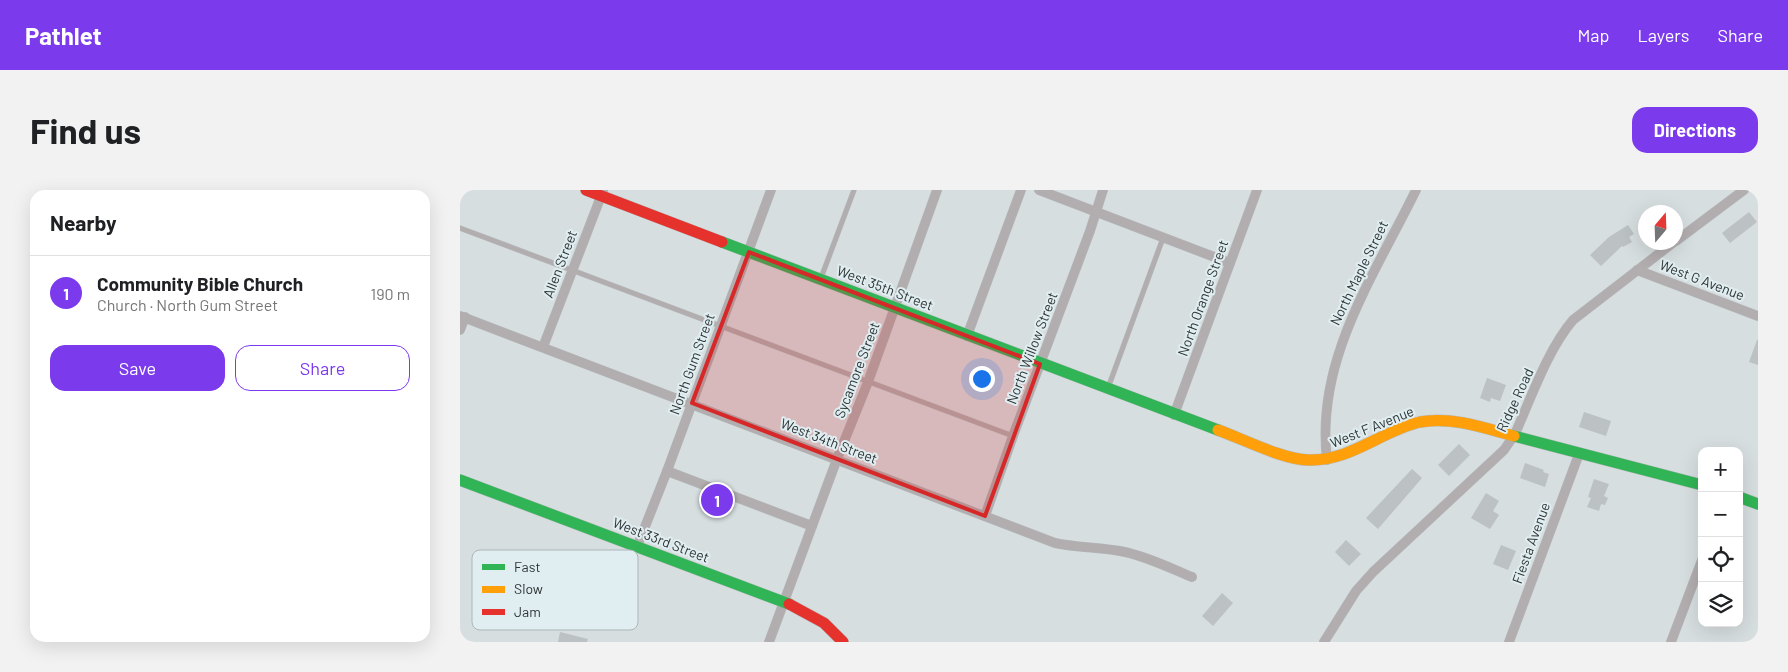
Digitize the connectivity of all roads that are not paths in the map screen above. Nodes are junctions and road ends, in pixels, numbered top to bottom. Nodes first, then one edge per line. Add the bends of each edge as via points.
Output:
1 (586, 190) edge
2 (771, 190) edge
3 (854, 190) edge
4 (936, 190) edge
5 (1021, 190) edge
6 (1039, 190) edge
7 (1103, 190) edge
8 (1258, 190) edge
9 (1416, 190) edge
10 (1744, 190) edge
11 (602, 193) edge
12 (1096, 210) junction
13 (460, 228) edge
14 (1683, 236) edge
15 (1163, 238) junction
16 (1664, 250) edge
17 (749, 252) junction
18 (1230, 263) junction
19 (573, 270) junction
20 (1637, 270) junction
21 (820, 279) junction
22 (895, 308) junction
23 (462, 316) edge
24 (1758, 316) edge
25 (720, 325) junction
26 (460, 330) edge
27 (967, 336) junction
28 (543, 347) junction
29 (1040, 364) junction
30 (868, 382) junction
31 (1108, 390) junction
32 (692, 403) junction
33 (1174, 415) junction
34 (1014, 436) junction
35 (1513, 436) junction
36 (1578, 454) junction
37 (837, 459) junction
38 (1327, 460) junction
39 (667, 471) junction
40 (460, 480) edge
41 (1698, 484) edge
42 (1743, 498) edge
43 (1758, 504) edge
44 (985, 516) junction
45 (812, 526) junction
46 (637, 547) junction
47 (1698, 571) edge
48 (1192, 576) dead end
49 (785, 602) junction
50 (769, 642) edge
51 (843, 642) edge
52 (1324, 642) edge
53 (1509, 642) edge
54 (1672, 642) edge

1 - 11 street, West 35th Street
2 - 17 street, North Gum Street
3 - 21 lane
4 - 22 street, Sycamore Street
5 - 27 street
6 - 12 street
7 - 12 street, North Willow Street
8 - 18 street, North Orange Street
9 - 38 street, North Maple Street via 1348,324 1328,406
10 - 14 street, Ridge Road
11 - 17 street, West 35th Street
11 - 19 street, Allen Street
12 - 15 street
12 - 29 street, North Willow Street
13 - 19 lane
15 - 18 street
15 - 31 lane
16 - 20 street, Ridge Road
17 - 21 street, West 35th Street
17 - 25 street, North Gum Street
18 - 33 street, North Orange Street
19 - 25 lane
19 - 28 street, Allen Street
20 - 24 street, West G Avenue
20 - 35 street, Ridge Road via 1566,328
21 - 22 street, West 35th Street
22 - 27 street, West 35th Street
22 - 30 street, Sycamore Street
23 - 26 street
23 - 28 street, West 34th Street
25 - 30 lane
25 - 32 street, North Gum Street
27 - 29 street, West 35th Street
28 - 32 street, West 34th Street
29 - 31 street, West 35th Street
29 - 34 street, North Willow Street
30 - 34 lane
30 - 37 street, Sycamore Street
31 - 33 street, West 35th Street
32 - 37 street, West 34th Street
32 - 39 street, North Gum Street
33 - 38 street, West F Avenue via 1294,459 1309,462
34 - 44 street, North Willow Street
35 - 36 street, West F Avenue
35 - 38 street, West F Avenue via 1475,426 1429,421 1408,425 1352,453
35 - 52 street, Ridge Road via 1504,450 1363,582
36 - 41 street, West F Avenue
36 - 53 street, Fiesta Avenue
37 - 44 street, West 34th Street
37 - 45 street, Sycamore Street
39 - 45 street
39 - 46 street, North Gum Street
40 - 46 street, West 33rd Street
42 - 43 street
44 - 48 street, West 34th Street via 1055,544 1124,552
45 - 49 street, Sycamore Street
46 - 49 street, West 33rd Street
47 - 54 street
49 - 50 street, Sycamore Street
49 - 51 street, West 33rd Street via 820,619

